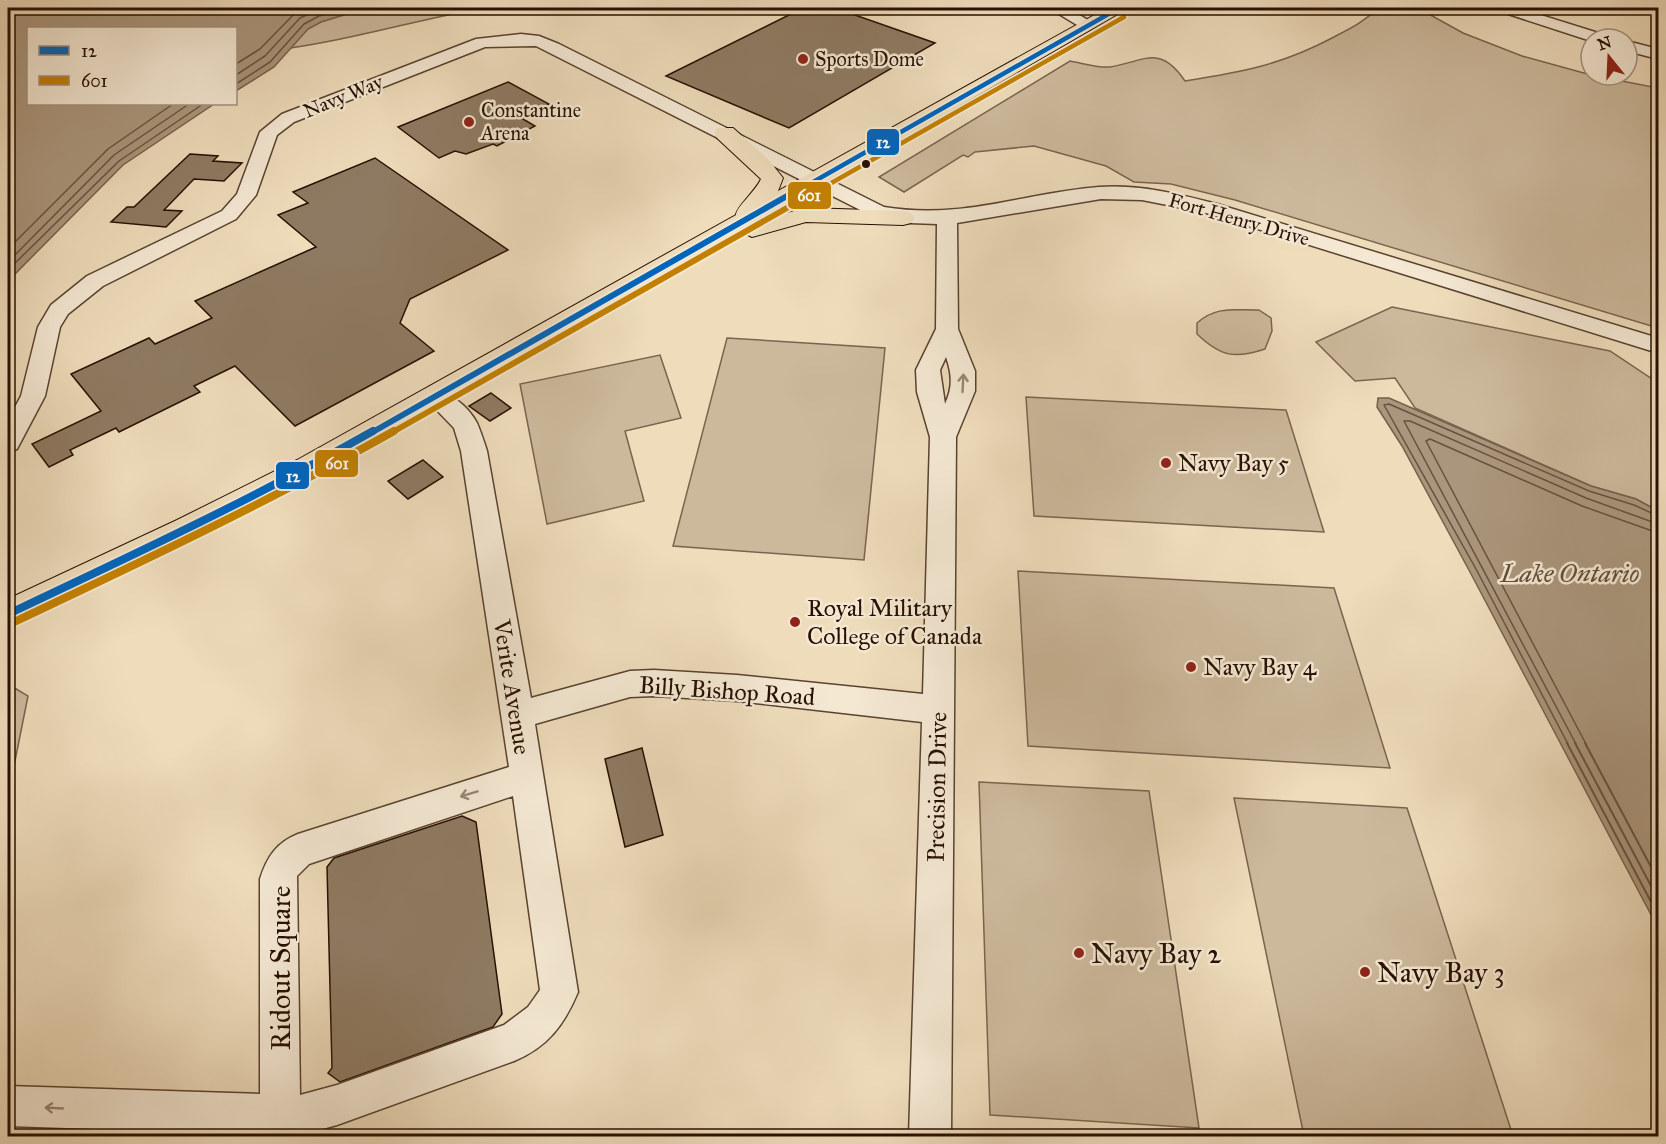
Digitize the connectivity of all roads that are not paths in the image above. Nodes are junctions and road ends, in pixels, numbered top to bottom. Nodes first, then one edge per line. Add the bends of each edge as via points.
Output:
1 (1057, 8) edge
2 (1119, 8) edge
3 (1504, 8) edge
4 (1088, 25) junction
5 (1579, 32) edge
6 (1639, 49) edge
7 (1659, 54) edge
8 (725, 133) junction
9 (816, 179) junction
10 (903, 218) junction
11 (947, 220) junction
12 (719, 235) junction
13 (947, 329) junction
14 (1659, 346) edge
15 (436, 397) junction
16 (943, 437) junction
17 (8, 443) edge
18 (8, 614) edge
19 (939, 710) junction
20 (518, 715) junction
21 (525, 777) junction
22 (8, 1106) edge
23 (280, 1116) junction
24 (930, 1137) edge

1 - 4 street
2 - 4 main road
3 - 5 street
4 - 9 main road
6 - 7 street
8 - 9 street, Navy Way
8 - 12 main road via 772,178 766,194
8 - 17 street, Navy Way via 553,47 521,39 475,44 316,105 269,132 246,195 229,215 95,281 59,310 49,327 27,410
9 - 10 street, Fort Henry Drive via 863,206
9 - 12 main road
10 - 11 street, Fort Henry Drive
10 - 12 main road via 806,215
11 - 13 street, Precision Drive
11 - 14 street, Fort Henry Drive via 1100,193 1163,197
12 - 15 main road
13 - 16 street, Precision Drive via 928,370 928,392
16 -> 13 street, Precision Drive via 963,391 963,371
15 - 18 main road via 198,524
15 - 20 street, Verite Avenue via 469,432
16 - 19 street, Precision Drive
19 - 20 street, Billy Bishop Road via 654,683 630,684
19 - 24 street, Precision Drive
20 - 21 street, Verite Avenue
21 -> 23 street, Ridout Square via 298,850 282,866 278,879
21 - 23 street, Verite Avenue via 559,992 551,1012 534,1030 514,1041 338,1105 297,1116
23 -> 22 street

